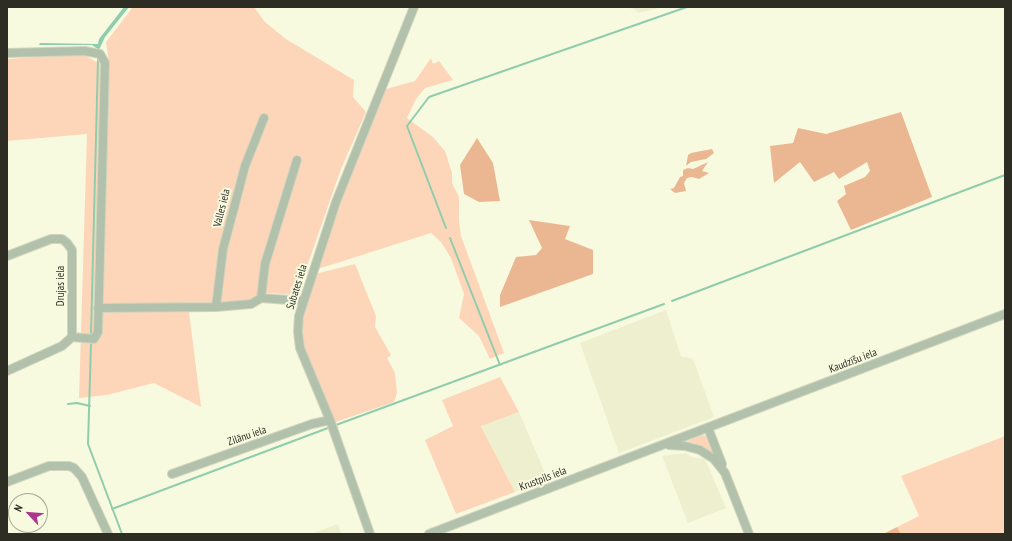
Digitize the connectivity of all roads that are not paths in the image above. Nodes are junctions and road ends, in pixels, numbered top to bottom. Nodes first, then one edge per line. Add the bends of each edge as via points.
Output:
1 (414, 7) edge
2 (7, 53) edge
3 (264, 118) dead end
4 (297, 160) dead end
5 (7, 256) edge
6 (261, 298) junction
7 (303, 301) junction
8 (216, 307) junction
9 (98, 308) junction
10 (1005, 314) edge
11 (72, 337) junction
12 (7, 371) edge
13 (330, 420) junction
14 (708, 428) junction
15 (664, 445) junction
16 (725, 473) junction
17 (172, 474) dead end
18 (7, 482) edge
19 (108, 534) edge
20 (370, 534) edge
21 (429, 534) edge
22 (749, 534) edge

1 - 7 street, Subates iela via 338,194
2 - 9 street via 85,51 100,54 105,63
3 - 8 street, Valles iela via 245,166 222,255
4 - 6 street via 265,264
5 - 11 street, Drujas iela via 51,239 62,239 67,243 72,250
6 - 7 street
6 - 8 street via 251,304
7 - 13 street, Subates iela via 298,332 300,348
8 - 9 street
9 - 11 street via 98,332 94,339
10 - 14 street, Kaudzīšu iela
11 - 12 street via 62,346
13 - 17 street, Zilānu iela via 312,424
13 - 20 street, Subates iela
14 - 15 street, Krustpils iela
14 - 16 street
15 - 16 street, Krustpils iela via 700,450 714,459
15 - 21 street, Krustpils iela
16 - 22 street, Krustpils iela
18 - 19 street via 49,466 74,468 82,477

